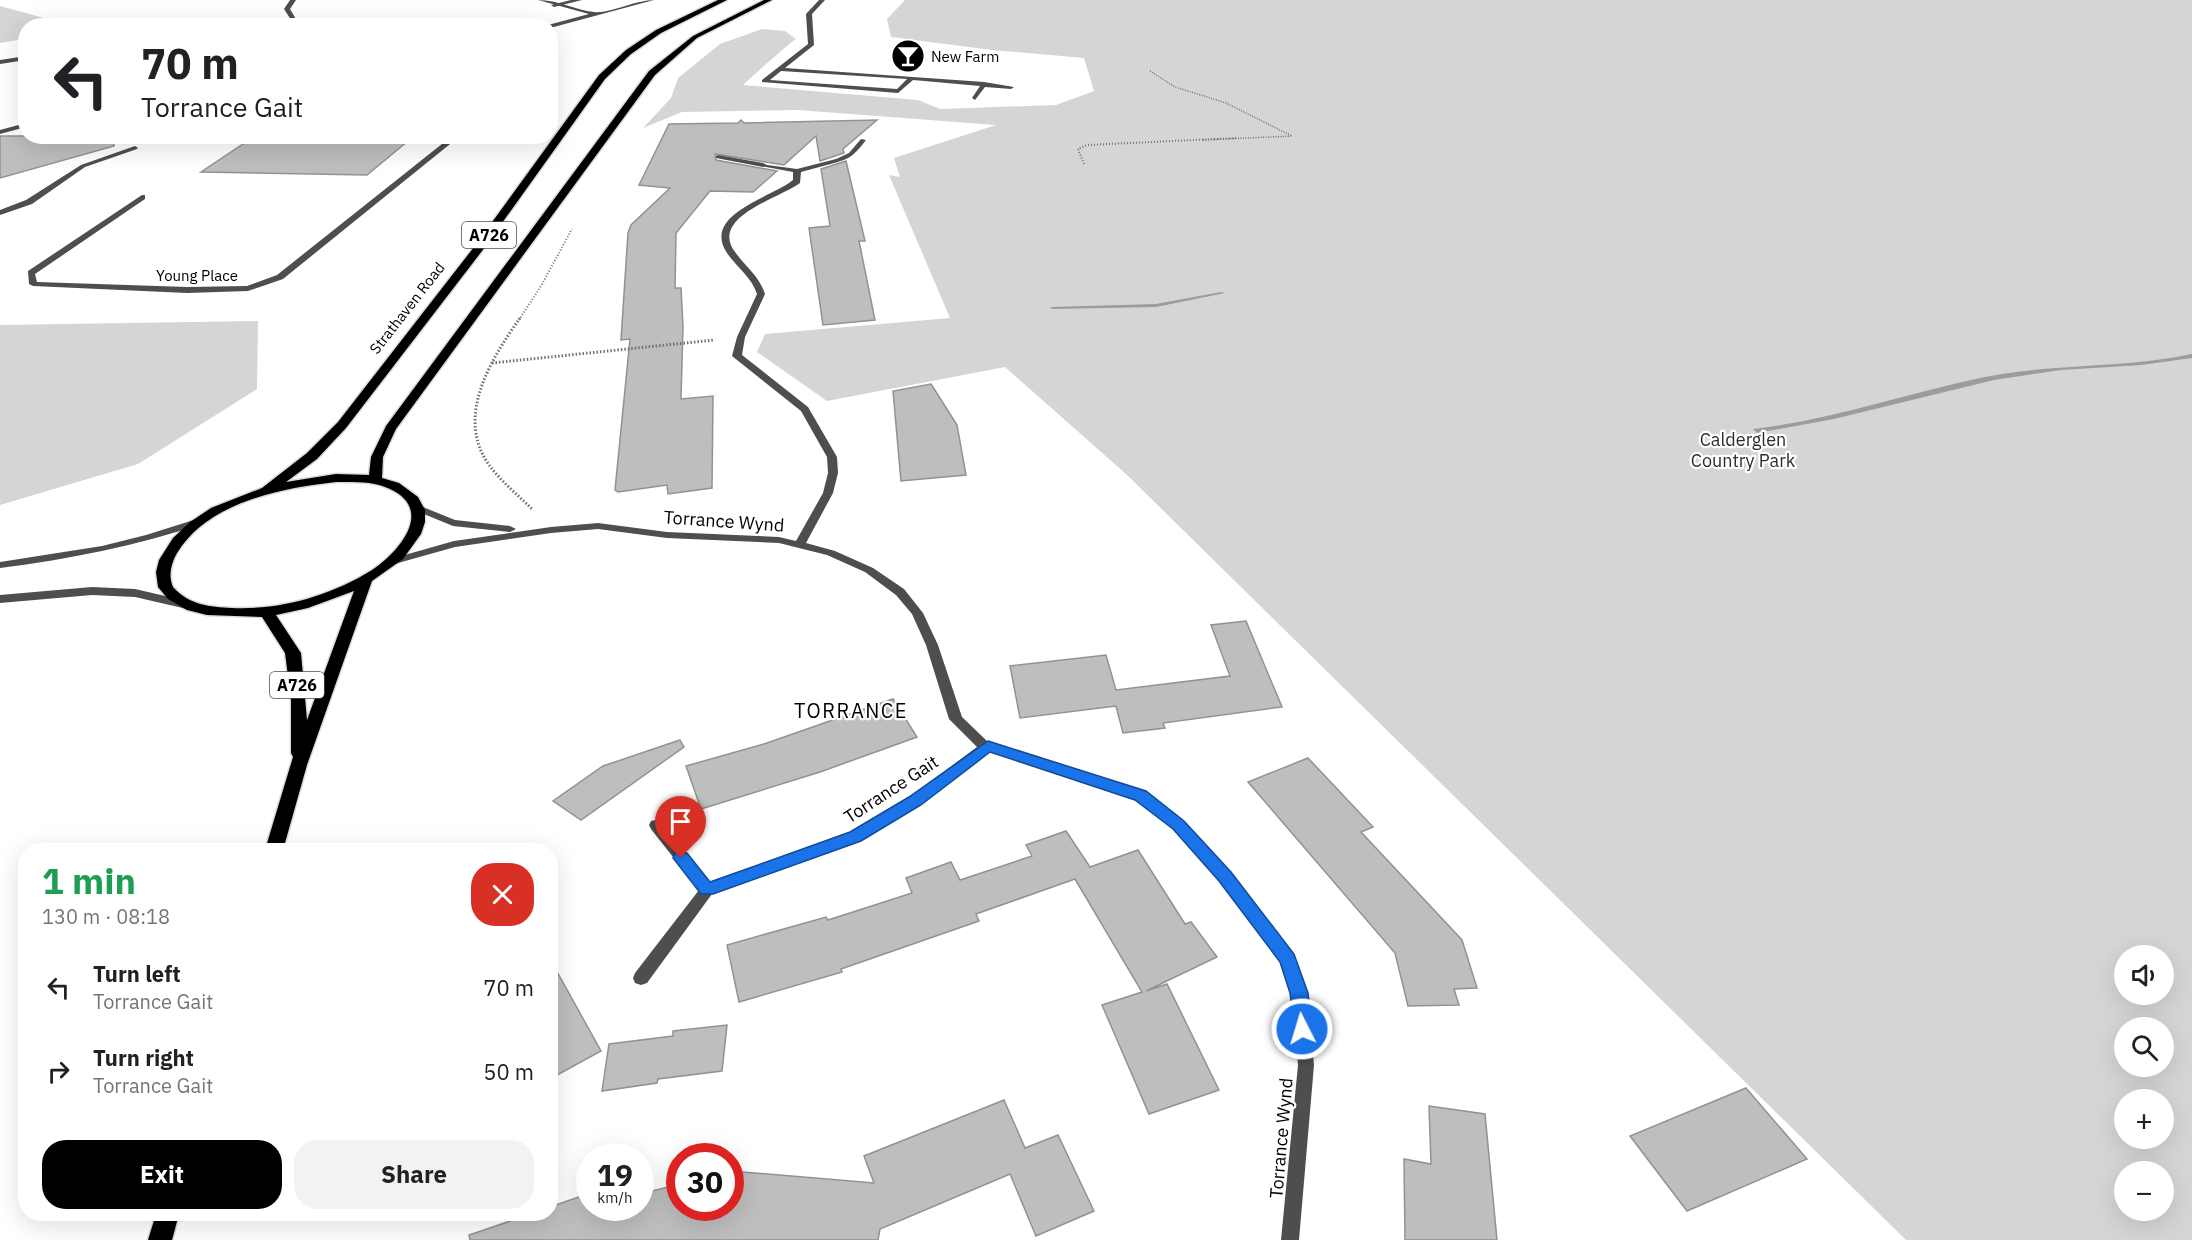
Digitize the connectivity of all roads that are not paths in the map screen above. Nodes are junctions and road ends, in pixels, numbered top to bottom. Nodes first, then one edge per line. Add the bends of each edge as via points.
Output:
1 (293, 0) edge
2 (541, 0) edge
3 (579, 0) edge
4 (651, 0) edge
5 (724, 0) edge
6 (769, 0) edge
7 (822, 0) edge
8 (555, 5) junction
9 (598, 15) junction
10 (293, 18) edge
11 (558, 24) edge
12 (18, 59) edge
13 (0, 62) edge
14 (780, 69) junction
15 (825, 72) junction
16 (870, 75) junction
17 (912, 78) junction
18 (810, 84) junction
19 (984, 84) junction
20 (1011, 87) dead end
21 (857, 88) junction
22 (975, 98) dead end
23 (18, 127) edge
24 (0, 132) edge
25 (558, 139) edge
26 (863, 140) dead end
27 (447, 144) edge
28 (555, 144) edge
29 (135, 148) dead end
30 (718, 157) dead end
31 (797, 171) junction
32 (142, 197) dead end
33 (0, 213) edge
34 (375, 480) junction
35 (267, 490) junction
36 (418, 508) junction
37 (205, 519) junction
38 (551, 530) junction
39 (799, 545) junction
40 (391, 562) junction
41 (0, 565) edge
42 (366, 579) junction
43 (0, 599) edge
44 (189, 606) junction
45 (267, 612) junction
46 (988, 746) junction
47 (299, 765) junction
48 (656, 825) dead end
49 (276, 843) edge
50 (707, 890) junction
51 (641, 978) dead end
52 (166, 1221) edge
53 (160, 1240) edge
54 (1290, 1240) edge

1 - 10 street via 287,9
2 - 8 street
3 - 8 street
4 - 9 street
5 - 25 main road, Strathaven Road / A726 via 654,34 624,55
6 - 34 main road, A726 via 683,44 644,82 390,429 377,457
7 - 14 street via 809,14 811,45
8 - 9 street
9 - 11 street
12 - 13 street
14 - 15 street
14 - 18 street via 764,81
15 - 16 street
15 - 18 street
16 - 17 street
16 - 21 street
17 - 19 street
17 - 21 street via 898,91
18 - 21 street
19 - 20 street
19 - 22 street
23 - 24 street
26 - 31 street via 851,154
27 - 32 street, Young Place via 280,277 248,288 187,290 33,284 31,273
28 - 35 main road, Strathaven Road / A726 via 342,426 312,456
29 - 33 street via 83,166 29,202
30 - 31 street
31 - 39 street via 790,188 746,209 731,221 724,235 726,248 753,274 761,294 736,356 805,409 832,457 828,493
34 - 35 main road, A726 via 324,479
34 - 36 main road, A726 via 403,490
35 - 37 main road, A726
36 - 38 street, Torrance Wynd via 471,526
36 - 40 main road, A726 via 419,525 410,543
37 - 41 street via 121,547
37 - 44 main road, A726 via 178,542 164,567 167,589
38 - 39 street, Torrance Wynd via 598,526 667,535 779,540
38 - 40 street, Torrance Wynd via 454,544
39 - 46 street, Torrance Wynd via 831,553 869,570 900,592 917,613 932,645 956,719
40 - 42 main road, A726
42 - 45 main road, A726 via 320,600
42 - 47 main road, A726
43 - 44 street via 82,592 135,593
44 - 45 main road, A726 via 237,614
45 - 47 main road, A726 via 293,653 299,700
46 - 50 street, Torrance Gait via 915,801 855,837
46 - 54 street, Torrance Wynd via 1140,795 1179,825 1218,868 1288,959 1299,993 1306,1065
47 - 49 main road, A726
48 - 50 street
50 - 51 street
52 - 53 main road

